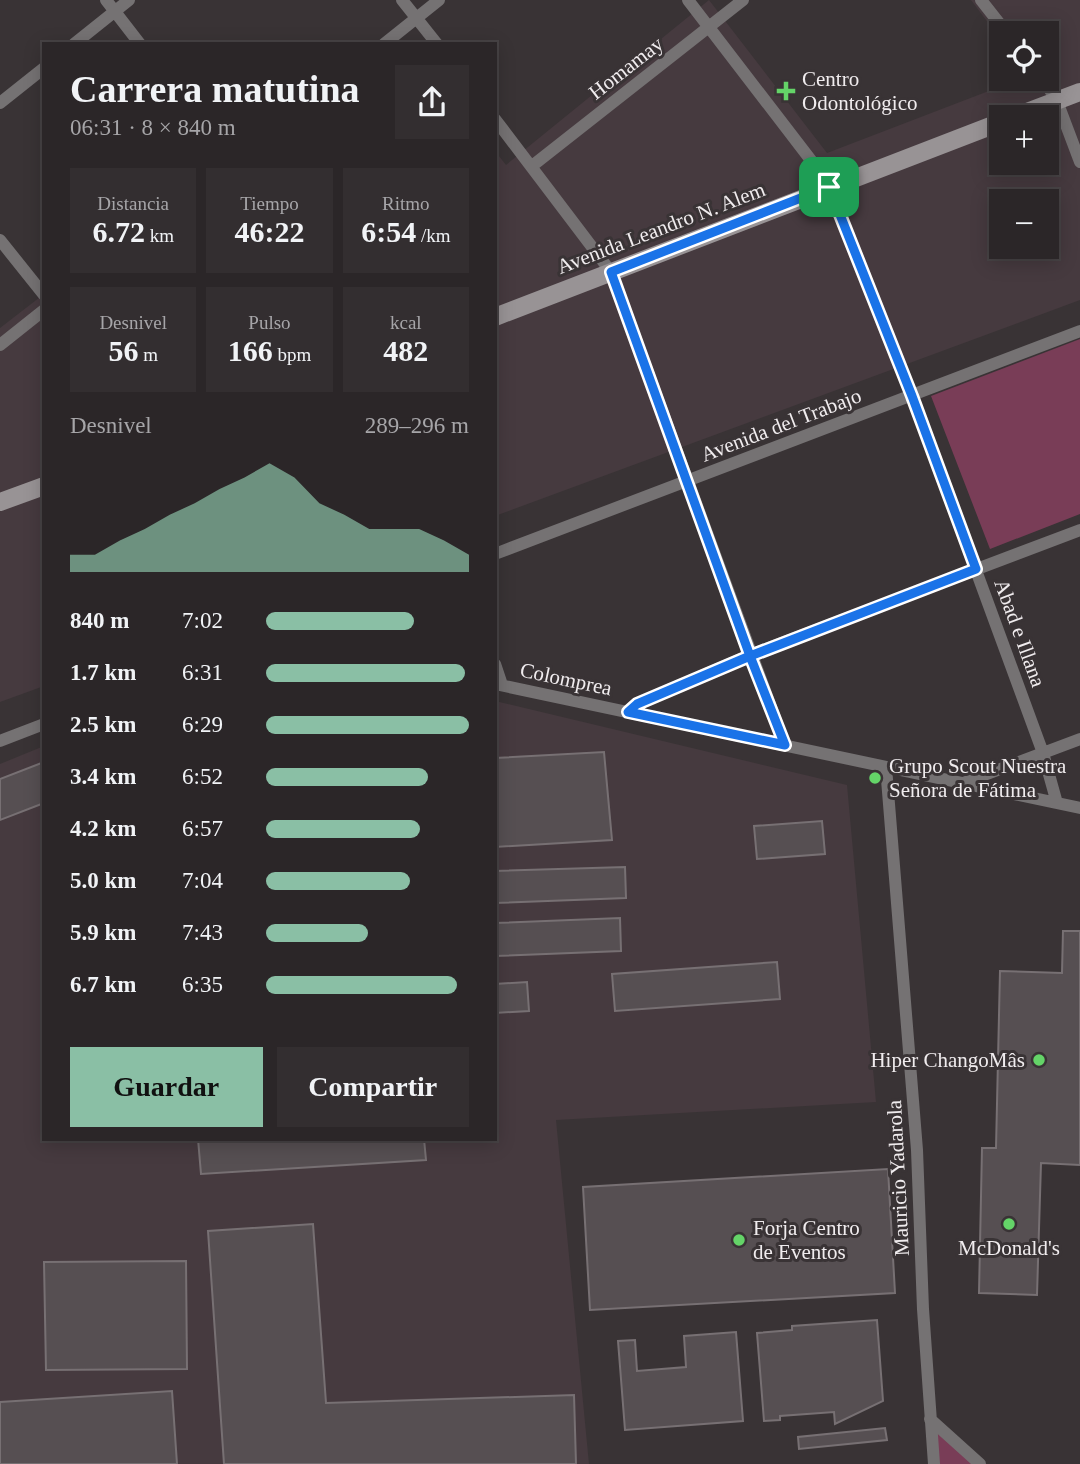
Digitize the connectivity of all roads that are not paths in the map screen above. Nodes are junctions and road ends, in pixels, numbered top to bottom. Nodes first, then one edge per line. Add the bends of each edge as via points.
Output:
1 (106, 0) edge
2 (129, 0) edge
3 (402, 0) edge
4 (439, 0) edge
5 (688, 0) edge
6 (743, 0) edge
7 (981, 0) edge
8 (115, 11) junction
9 (416, 18) junction
10 (998, 21) edge
11 (709, 27) junction
12 (76, 42) edge
13 (138, 42) edge
14 (386, 42) edge
15 (435, 42) edge
16 (42, 70) edge
17 (1051, 91) edge
18 (1080, 92) edge
19 (1057, 101) junction
20 (0, 103) edge
21 (1046, 105) edge
22 (497, 122) edge
23 (989, 127) edge
24 (1080, 162) edge
25 (532, 166) junction
26 (829, 187) junction
27 (0, 240) edge
28 (611, 272) junction
29 (42, 292) edge
30 (42, 312) edge
31 (497, 316) edge
32 (1080, 331) edge
33 (0, 345) edge
34 (912, 396) junction
35 (687, 481) junction
36 (42, 487) edge
37 (0, 502) edge
38 (1080, 530) edge
39 (497, 553) edge
40 (976, 569) junction
41 (750, 656) junction
42 (499, 685) edge
43 (628, 712) junction
44 (42, 725) edge
45 (1, 735) edge
46 (1080, 739) edge
47 (785, 745) junction
48 (1043, 753) junction
49 (886, 767) junction
50 (963, 783) junction
51 (1057, 803) junction
52 (1080, 808) edge
53 (930, 1419) junction
54 (934, 1464) edge
55 (981, 1464) edge

1 - 8 street
2 - 8 street
3 - 9 street
4 - 9 street
5 - 11 street, Abad e Illana
6 - 11 street, Homamay
7 - 10 street
8 - 12 street
8 - 13 street
9 - 14 street
9 - 15 street
11 - 25 street, Homamay
11 - 26 street, Abad e Illana
16 - 20 street
17 - 19 street
18 - 19 main road
19 - 21 main road
19 - 24 street
22 - 25 street
23 - 26 main road, Avenida Leandro N. Alem
25 - 28 street
26 - 28 main road, Avenida Leandro N. Alem
26 - 34 street, Abad e Illana
27 - 29 street
28 - 31 main road, Avenida Leandro N. Alem
28 - 35 street
30 - 33 street
32 - 34 street, Avenida del Trabajo
34 - 35 street, Avenida del Trabajo
34 - 40 street, Abad e Illana
35 - 39 street, Avenida del Trabajo
35 - 41 street
36 - 37 main road
38 - 40 street
40 - 41 street
40 - 48 street, Abad e Illana
41 - 43 street via 637,704
41 - 47 street
42 - 43 street, Colomprea
43 - 47 street, Colomprea
44 - 45 street
46 - 48 street
47 - 49 street, Colomprea
48 - 50 street
48 - 51 street, Abad e Illana
49 - 50 street, Colomprea
49 - 53 street, Mauricio Yadarola via 917,1150
50 - 51 street, Colomprea
51 - 52 street, Colomprea
53 - 54 street, Mauricio Yadarola
53 - 55 street

